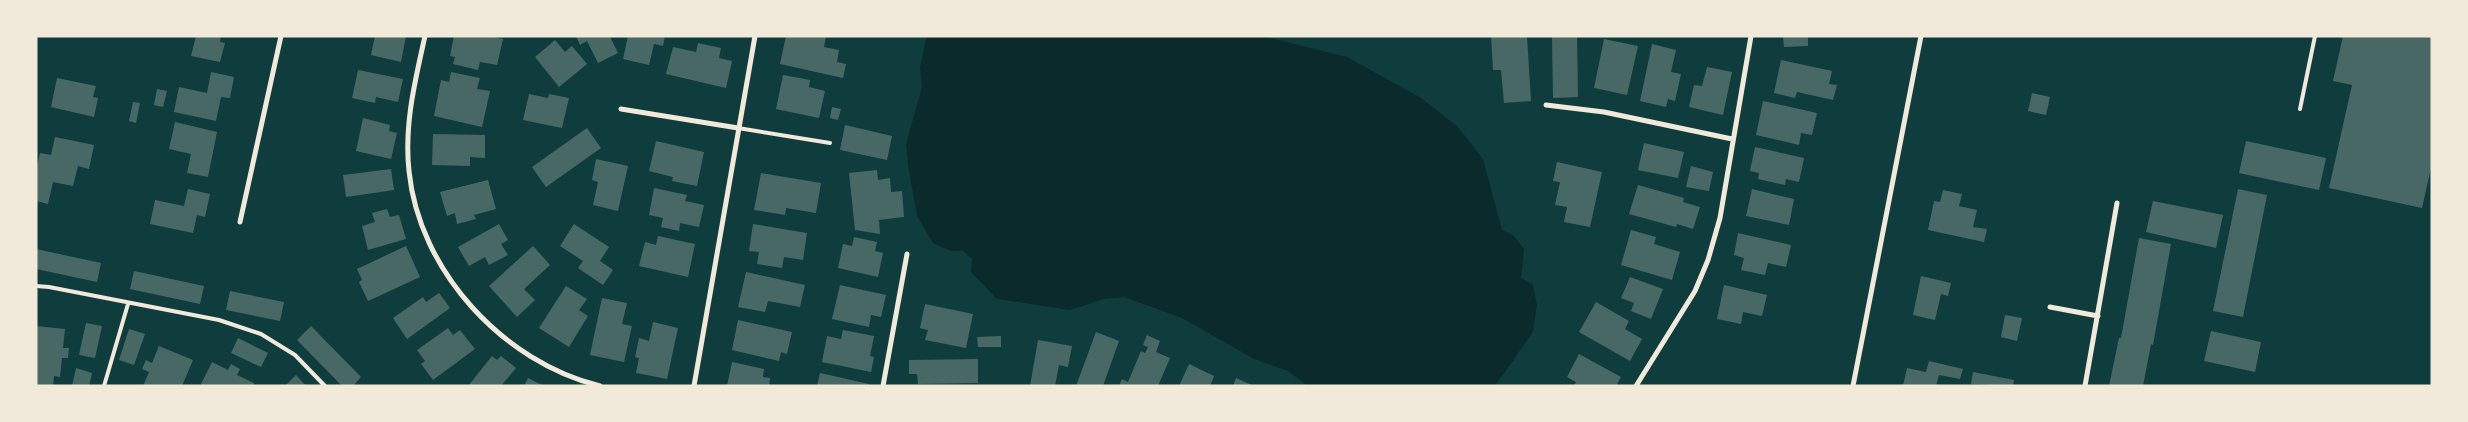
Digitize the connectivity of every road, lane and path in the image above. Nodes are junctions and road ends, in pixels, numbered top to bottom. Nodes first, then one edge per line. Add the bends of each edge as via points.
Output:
1 (281, 36) edge
2 (425, 36) edge
3 (755, 36) edge
4 (1752, 36) edge
5 (1921, 36) edge
6 (2315, 36) edge
7 (1546, 105) dead end
8 (621, 109) dead end
9 (2300, 109) dead end
10 (738, 128) junction
11 (1732, 139) junction
12 (830, 143) dead end
13 (2117, 203) dead end
14 (240, 222) dead end
15 (907, 254) dead end
16 (36, 286) edge
17 (128, 304) junction
18 (2050, 307) dead end
19 (2098, 316) junction
20 (104, 386) edge
21 (325, 386) edge
22 (600, 386) edge
23 (694, 386) edge
24 (883, 386) edge
25 (1636, 386) edge
26 (1853, 386) edge
27 (2085, 386) edge

1 - 14 street
2 - 22 street via 408,113 409,171 417,215 439,262 472,310 519,349 555,369
3 - 10 street
4 - 11 street
5 - 26 street
6 - 9 lane
7 - 11 street via 1604,112
8 - 10 street
10 - 12 lane
10 - 23 street
11 - 25 street via 1720,218 1708,260 1695,291
13 - 19 street
15 - 24 street
16 - 17 lane
17 - 20 lane
17 - 21 lane via 219,320 261,334 295,355
18 - 19 street
19 - 27 street

